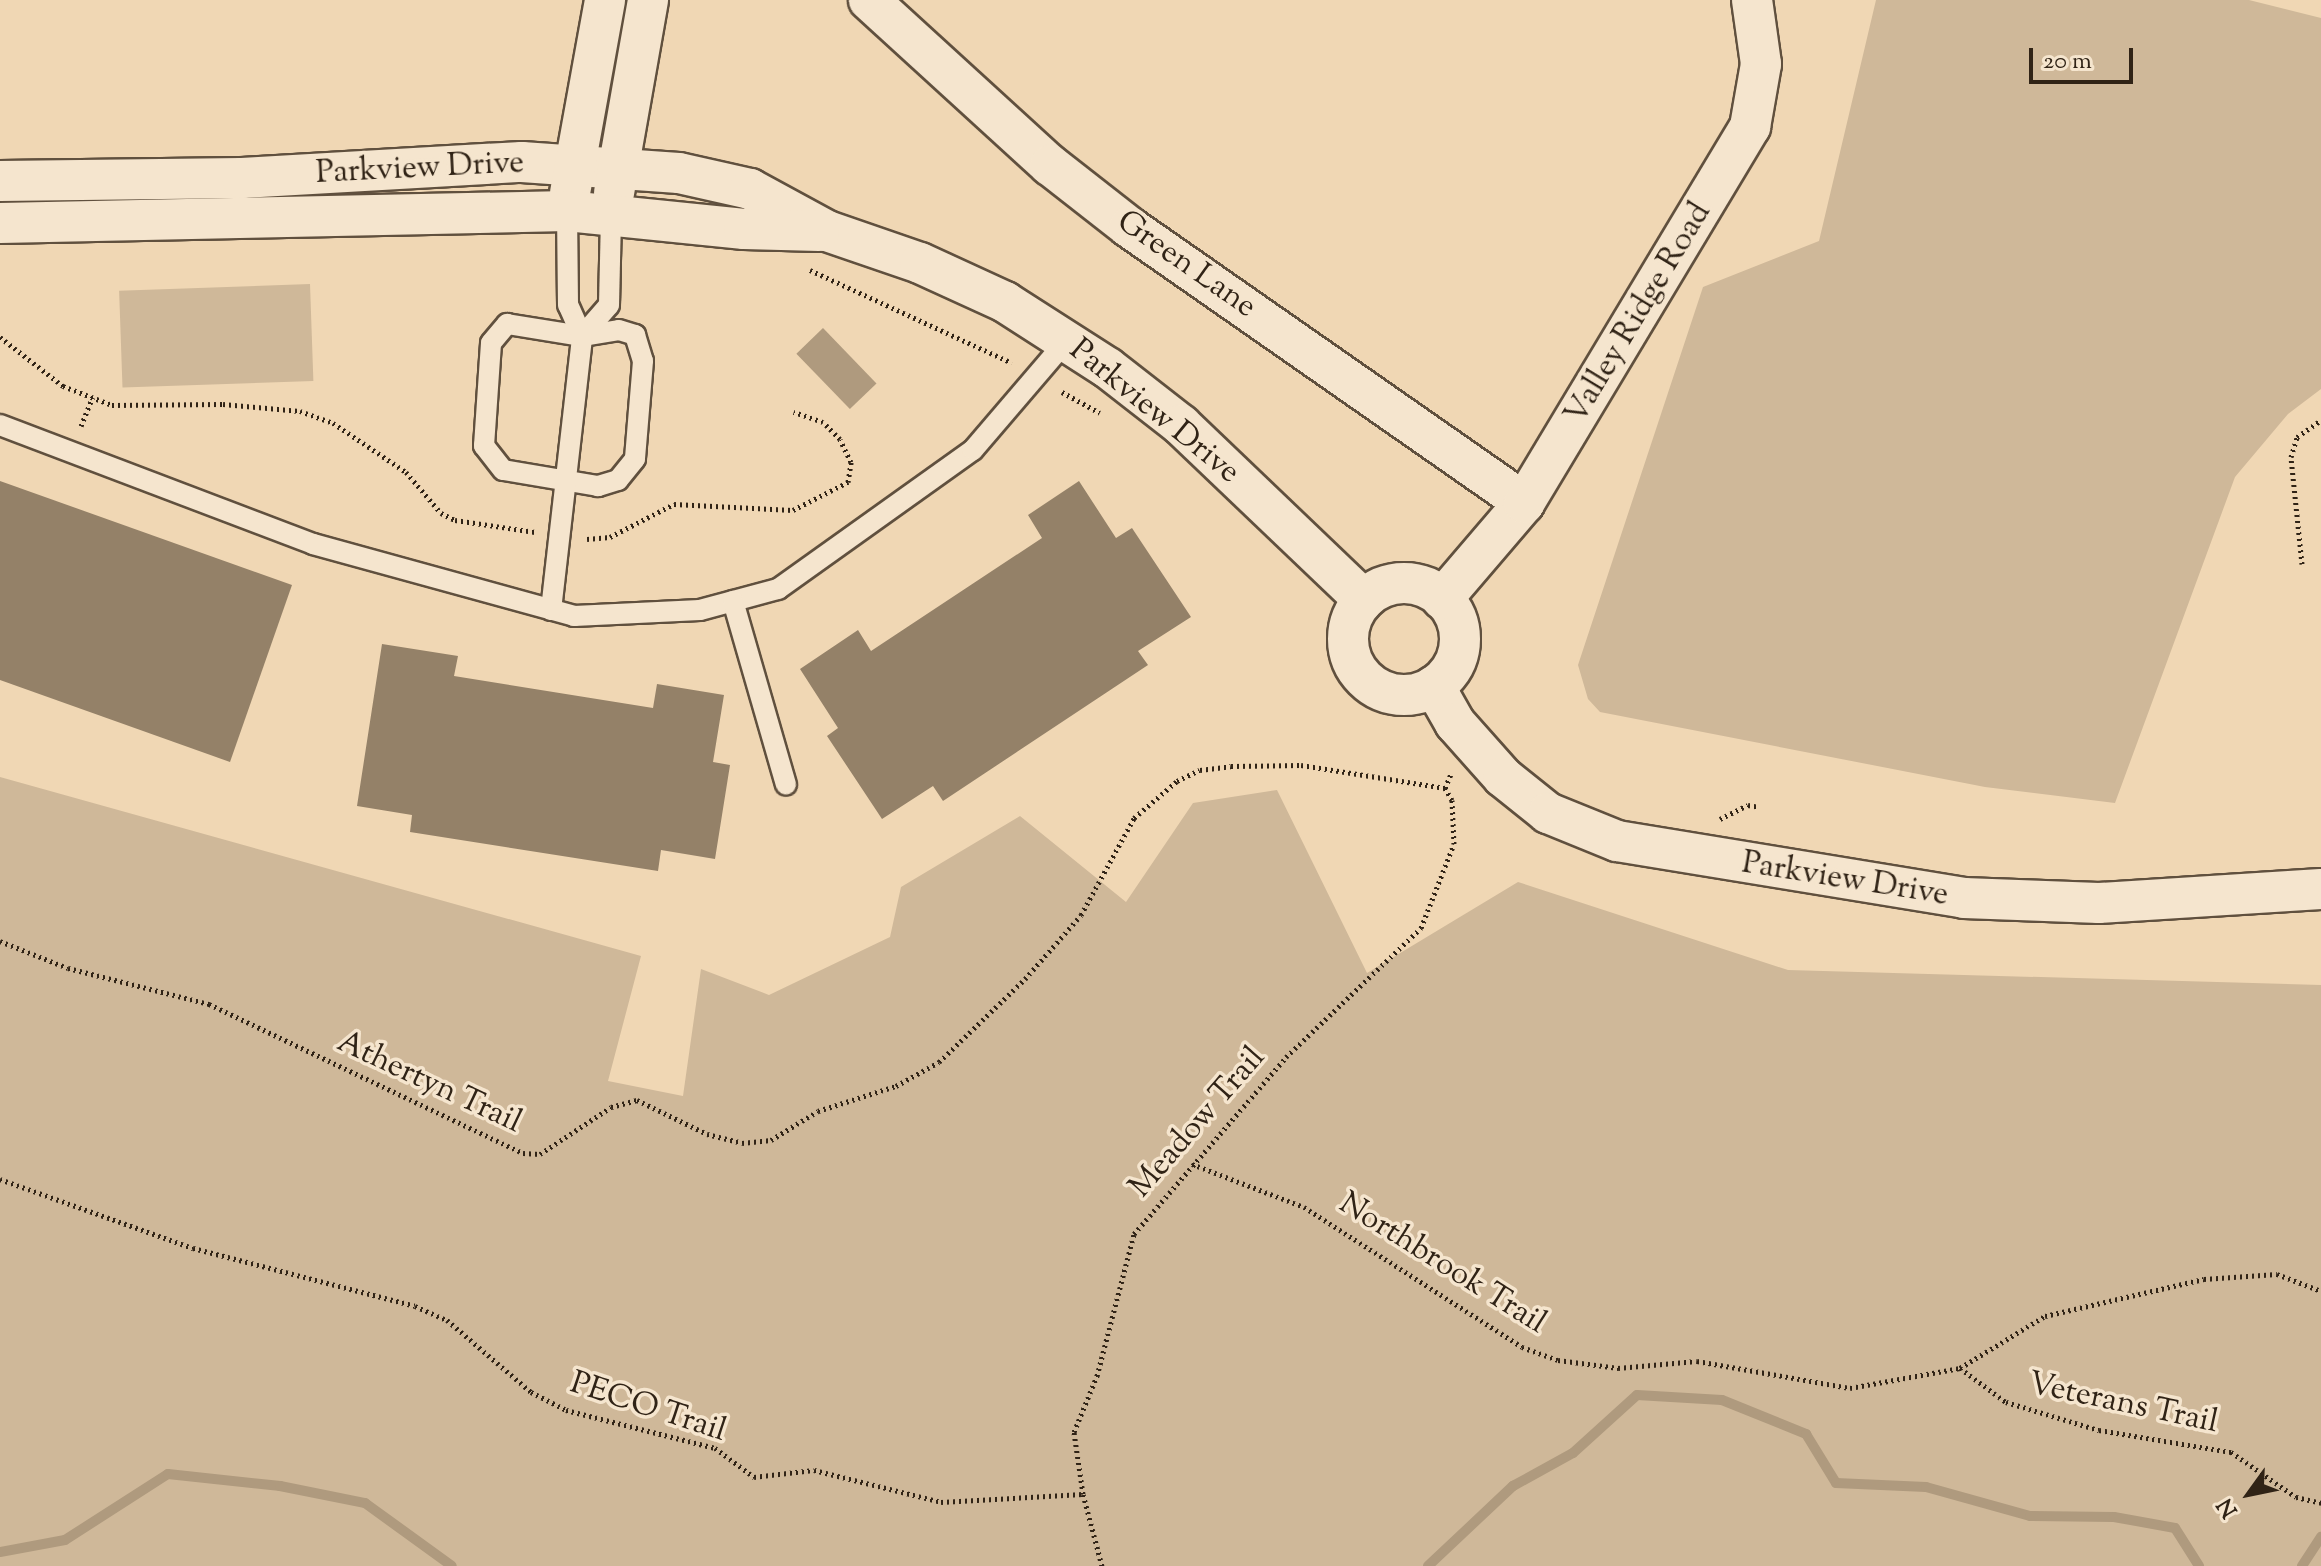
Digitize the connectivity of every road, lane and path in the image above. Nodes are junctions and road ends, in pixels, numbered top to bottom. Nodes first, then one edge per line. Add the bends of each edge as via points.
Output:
1 (605, 0) edge
2 (648, 0) edge
3 (869, 0) edge
4 (1752, 0) edge
5 (575, 166) junction
6 (618, 169) junction
7 (0, 181) edge
8 (567, 211) junction
9 (611, 217) junction
10 (0, 223) edge
11 (827, 231) junction
12 (799, 268) dead end
13 (582, 336) junction
14 (0, 337) edge
15 (1066, 341) junction
16 (1014, 364) dead end
17 (794, 412) dead end
18 (2321, 420) edge
19 (0, 425) edge
20 (569, 483) junction
21 (1524, 503) junction
22 (545, 534) dead end
23 (586, 539) dead end
24 (2302, 564) dead end
25 (1442, 599) junction
26 (1364, 600) junction
27 (733, 601) junction
28 (551, 610) junction
29 (1434, 686) junction
30 (1456, 762) dead end
31 (786, 785) dead end
32 (1445, 788) junction
33 (1759, 807) dead end
34 (1712, 824) dead end
35 (2321, 889) edge
36 (0, 941) edge
37 (1192, 1164) junction
38 (0, 1179) edge
39 (2321, 1291) edge
40 (1960, 1368) junction
41 (1083, 1494) junction
42 (2321, 1503) edge
43 (1102, 1566) edge

1 - 5 street
2 - 6 street
3 - 21 street, Green Lane via 1050,165 1129,227
4 - 21 street, Valley Ridge Road via 1761,64 1750,127
5 - 6 street, Parkview Drive
5 - 7 street, Parkview Drive via 522,162 242,178
5 - 8 street
6 - 9 street
6 - 11 street, Parkview Drive via 679,173 750,189
8 - 9 street, Parkview Drive
8 - 10 street, Parkview Drive
8 - 13 lane via 568,305
9 - 11 street, Parkview Drive
9 - 13 lane via 609,305
11 - 15 street, Parkview Drive via 920,263 1005,302
12 - 16 path via 827,275
13 - 20 lane
13 - 20 lane via 619,330 635,335 643,361 637,445 635,459 618,480 598,486
13 - 20 lane via 507,324 491,343 484,446 503,470
14 - 22 path via 63,386 112,405 223,404 300,411 395,464 441,513 455,520
15 - 26 street, Parkview Drive via 1181,425
15 - 27 lane via 973,450 778,589
17 - 23 path via 823,422 840,439 851,462 848,482 793,510 674,504 610,537
18 - 24 path via 2297,437 2291,457
19 - 28 lane via 313,544
20 - 28 lane
21 - 25 street, Valley Ridge Road
25 - 26 street via 1409,584 1391,585
25 - 29 street via 1456,619 1460,638 1452,666
26 - 29 street via 1349,627 1348,646 1363,678 1400,695
27 - 28 lane via 700,610 574,616
27 - 31 lane
29 - 35 street, Parkview Drive via 1455,723 1503,777 1548,813 1617,841 1964,898 2099,903
30 - 32 path
32 - 36 path, Athertyn Trail via 1301,765 1231,766 1200,770 1177,781 1134,818 1081,915 1025,979 939,1062 896,1086 818,1111 771,1140 742,1143 707,1134 637,1100 611,1107 540,1154 523,1153 209,1004 68,968
32 - 37 path, Meadow Trail via 1452,800 1454,844 1421,928 1296,1047
33 - 34 path via 1748,805
37 - 40 path, Northbrook Trail via 1304,1207 1470,1317 1522,1347 1558,1360 1618,1368 1697,1361 1850,1388
37 - 41 path, Meadow Trail via 1134,1234 1097,1376 1074,1432
38 - 41 path, PECO Trail via 193,1248 415,1306 447,1320 509,1377 542,1398 566,1410 715,1448 754,1477 814,1470 941,1502
39 - 40 path, Northbrook Trail via 2277,1274 2204,1279 2126,1295 2045,1316
40 - 42 path, Veterans Trail via 2006,1402 2099,1430 2231,1452 2296,1497
41 - 43 path, Meadow Trail

